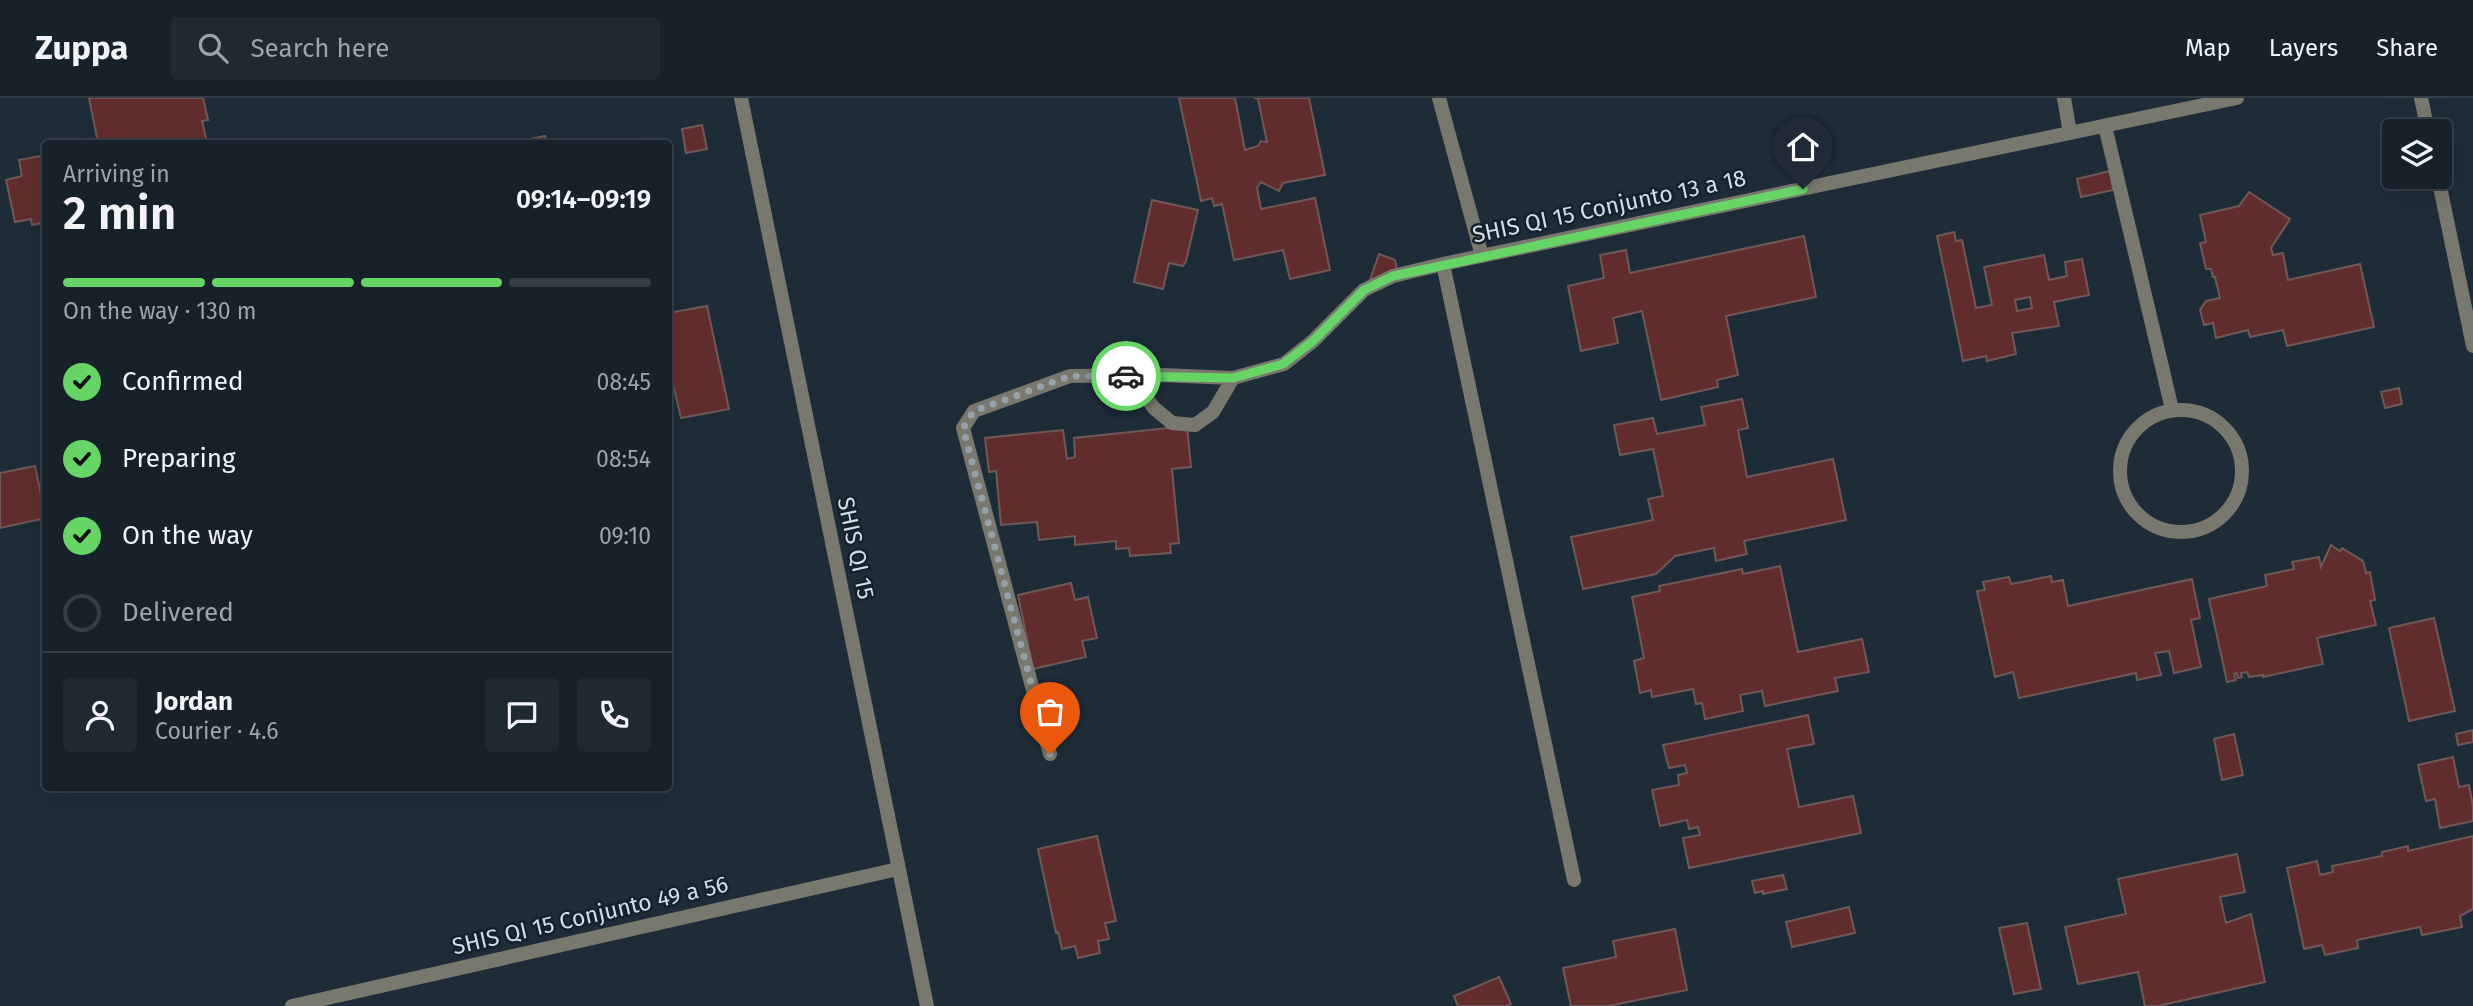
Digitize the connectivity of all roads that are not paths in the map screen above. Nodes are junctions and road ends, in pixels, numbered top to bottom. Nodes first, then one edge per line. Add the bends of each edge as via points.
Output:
1 (741, 98) edge
2 (1439, 98) edge
3 (2064, 98) edge
4 (2237, 98) edge
5 (2421, 98) edge
6 (2425, 119) edge
7 (2105, 126) junction
8 (2070, 133) junction
9 (2440, 189) edge
10 (1482, 256) junction
11 (1443, 264) junction
12 (2473, 346) edge
13 (1129, 376) junction
14 (1233, 378) junction
15 (2172, 409) junction
16 (1050, 754) dead end
17 (898, 869) junction
18 (1574, 880) dead end
19 (292, 1006) edge
20 (927, 1006) edge

1 - 17 street, SHIS QI 15
2 - 10 street
3 - 8 street
4 - 7 street, SHIS QI 15 Conjunto 13 a 18
5 - 6 street
7 - 8 street, SHIS QI 15 Conjunto 13 a 18
7 - 15 street
8 - 10 street, SHIS QI 15 Conjunto 13 a 18
9 - 12 street
10 - 11 street, SHIS QI 15 Conjunto 13 a 18
11 - 14 street, SHIS QI 15 Conjunto 13 a 18 via 1393,276 1364,290 1283,364
11 - 18 street
13 - 14 street, SHIS QI 15 Conjunto 13 a 18
13 - 14 street via 1154,408 1172,422 1195,425 1213,412
13 - 16 street, SHIS QI 15 Conjunto 13 a 18 via 1070,376 974,411 963,428
15 - 15 street via 2140,423 2121,453 2121,488 2140,517 2172,533 2206,528 2234,506 2244,472 2234,438 2207,415
17 - 19 street, SHIS QI 15 Conjunto 49 a 56
17 - 20 street, SHIS QI 15

